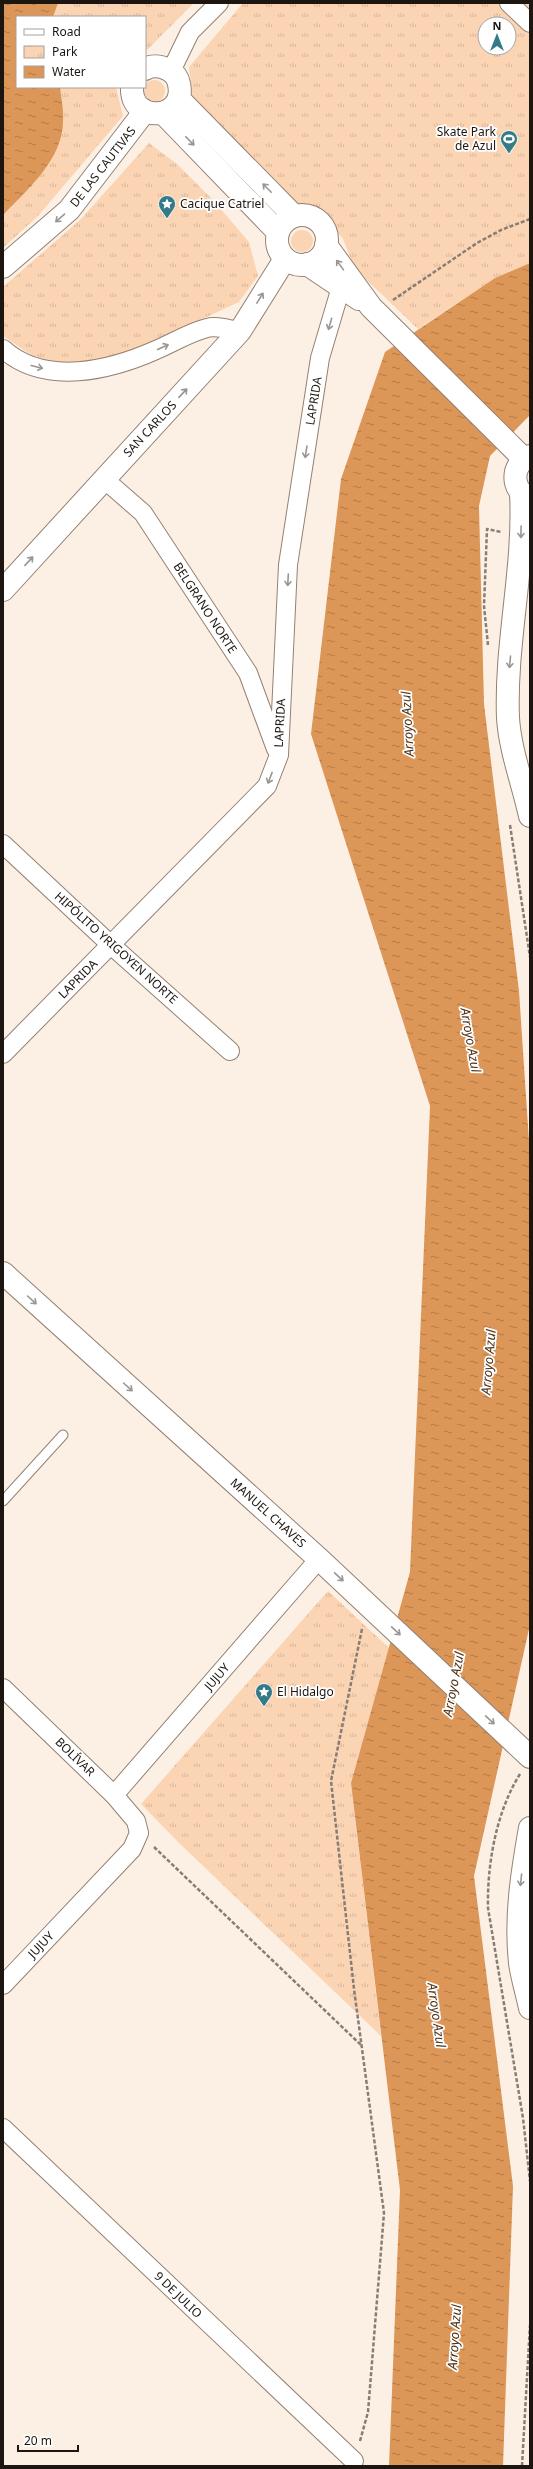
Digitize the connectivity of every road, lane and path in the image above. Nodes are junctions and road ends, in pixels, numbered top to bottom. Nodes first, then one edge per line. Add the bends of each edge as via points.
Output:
1 (219, 3) edge
2 (509, 3) edge
3 (530, 23) edge
4 (146, 69) edge
5 (171, 71) junction
6 (132, 88) edge
7 (162, 108) junction
8 (294, 216) junction
9 (530, 219) edge
10 (278, 232) junction
11 (326, 245) junction
12 (285, 259) junction
13 (308, 264) junction
14 (3, 267) edge
15 (341, 287) junction
16 (371, 307) junction
17 (240, 332) junction
18 (3, 349) edge
19 (521, 453) edge
20 (104, 479) junction
21 (525, 496) edge
22 (5, 582) edge
23 (279, 755) junction
24 (530, 816) edge
25 (3, 844) edge
26 (111, 945) junction
27 (230, 1051) dead end
28 (3, 1054) edge
29 (3, 1273) edge
30 (63, 1435) dead end
31 (3, 1501) edge
32 (319, 1559) junction
33 (368, 1604) junction
34 (3, 1688) edge
35 (530, 1757) edge
36 (114, 1795) junction
37 (530, 1828) edge
38 (139, 1832) junction
39 (3, 1985) edge
40 (530, 2008) edge
41 (361, 2045) junction
42 (3, 2128) edge
43 (530, 2325) edge
44 (354, 2462) joint
45 (522, 2466) edge

1 - 5 street via 190,32
2 - 3 street
4 - 5 main road via 156,66
5 - 7 main road via 178,82
6 - 7 main road via 134,100
8 -> 7 main road
7 -> 10 main road
7 -> 14 main road, DE LAS CAUTIVAS via 69,210
8 - 10 main road via 281,225
8 - 11 main road via 310,216 317,220 326,233
9 - 16 path via 477,243 401,296
10 - 12 main road via 277,247
11 - 13 main road via 321,256
16 -> 11 main road
12 - 13 main road via 292,263
17 -> 12 main road, SAN CARLOS
13 - 15 main road
15 - 16 main road
15 -> 23 street, LAPRIDA via 320,358 288,565
16 - 19 main road
18 -> 17 street via 35,368 65,371 107,368 155,351 207,328
20 -> 17 main road, SAN CARLOS
19 - 21 main road via 515,475 516,485
22 -> 20 main road, SAN CARLOS
20 - 23 street, BELGRANO NORTE via 143,514 248,674
21 -> 24 main road via 509,667 508,719
23 -> 26 street, LAPRIDA via 267,786
25 - 26 street, HIPÓLITO YRIGOYEN NORTE
26 - 27 street, HIPÓLITO YRIGOYEN NORTE
26 - 28 street, LAPRIDA
29 -> 32 main road, MANUEL CHAVES
30 - 31 lane
32 -> 33 main road, MANUEL CHAVES
32 - 36 street, JUJUY
33 -> 35 main road, MANUEL CHAVES
33 - 41 path via 331,1781
34 - 36 street, BOLÍVAR
36 - 38 street, BOLÍVAR via 136,1821
37 -> 40 main road via 521,1877 518,1921 520,1964
38 - 39 street, JUJUY via 132,1849
38 - 41 path
41 - 44 path via 384,2213 368,2412
42 - 44 street, 9 DE JULIO
43 - 45 path

